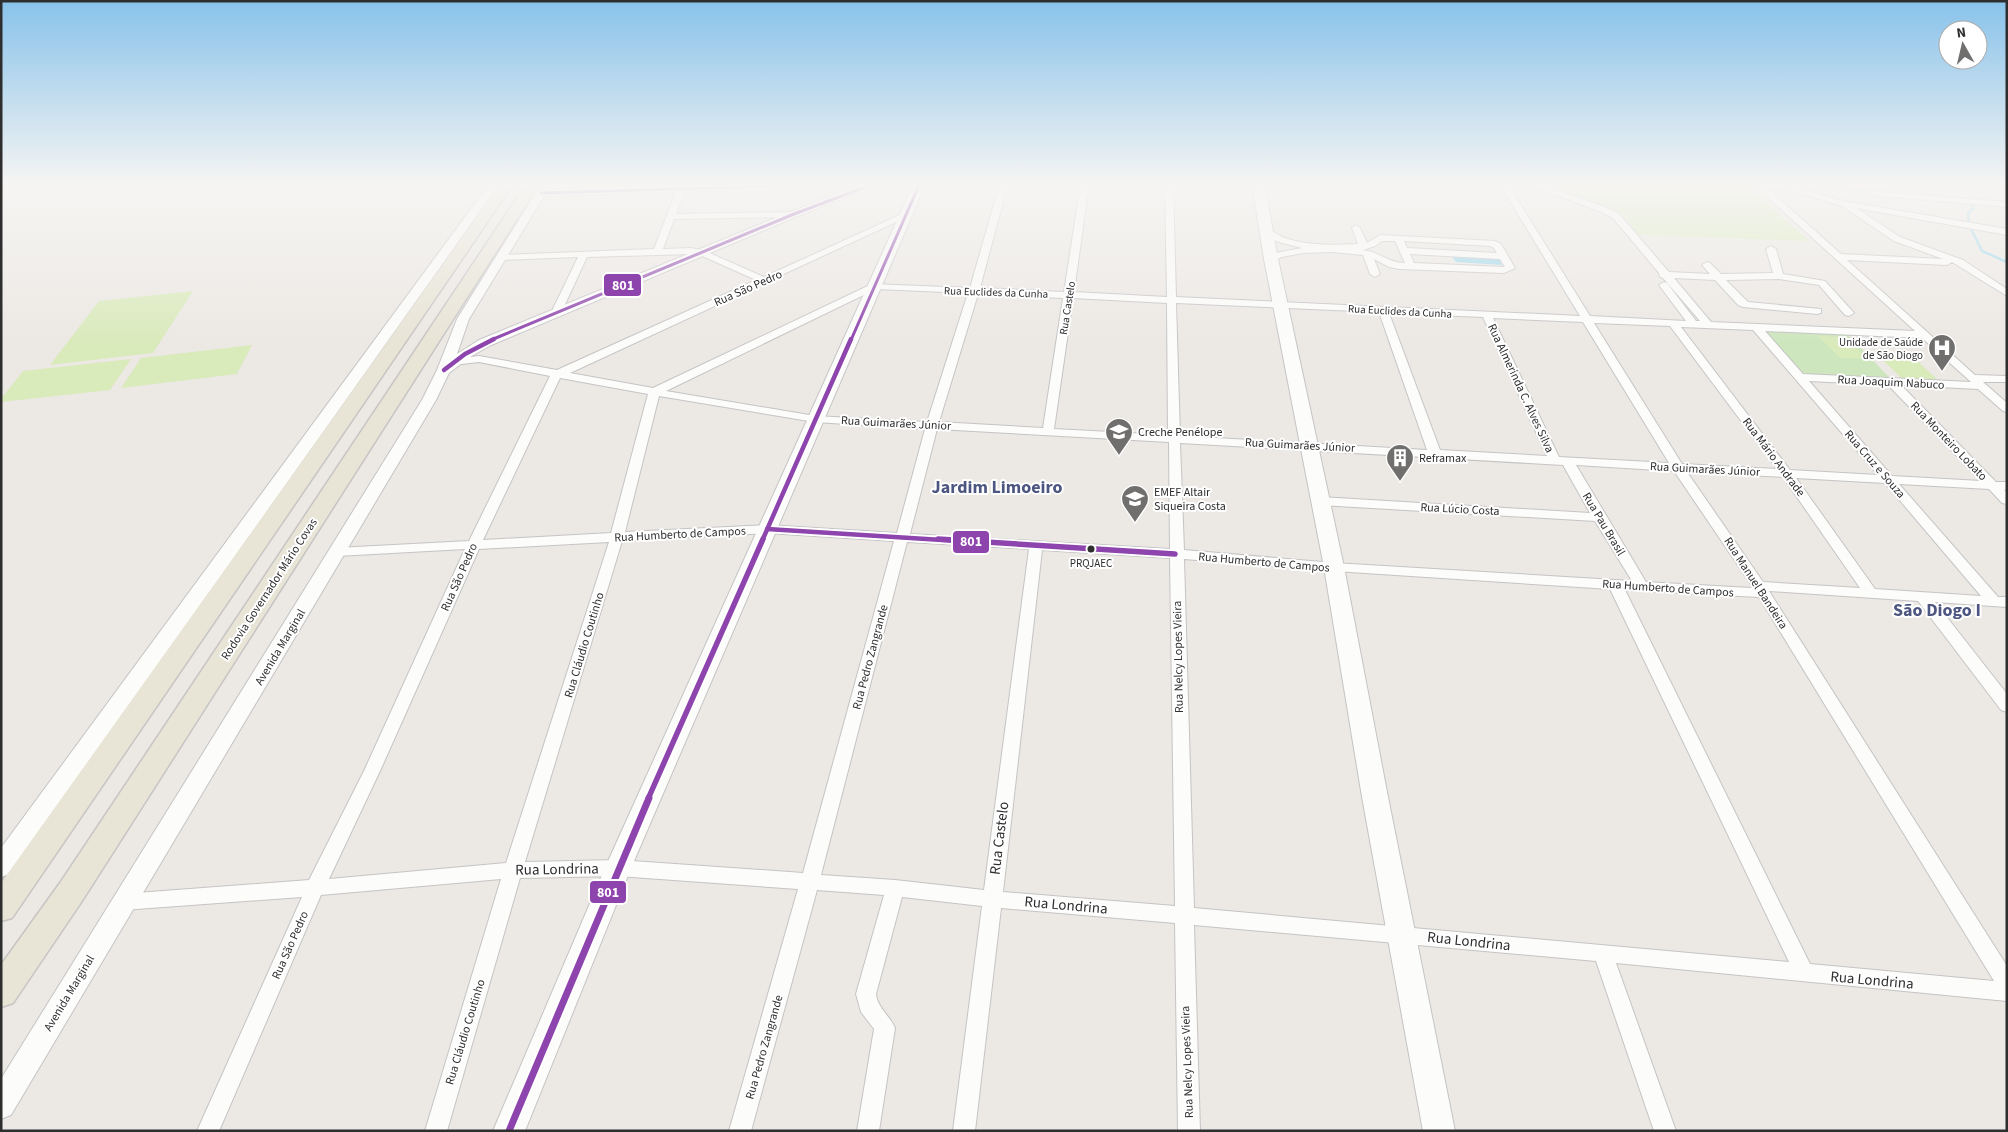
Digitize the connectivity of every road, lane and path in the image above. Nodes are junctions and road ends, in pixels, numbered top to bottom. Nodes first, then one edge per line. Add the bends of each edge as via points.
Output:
1 (457, 236) edge
2 (471, 236) edge
3 (508, 236) edge
4 (514, 236) edge
5 (664, 236) edge
6 (743, 236) edge
7 (861, 236) edge
8 (897, 236) edge
9 (989, 236) edge
10 (1078, 236) edge
11 (1169, 236) edge
12 (1267, 236) edge
13 (1272, 236) edge
14 (1360, 236) edge
15 (1535, 236) edge
16 (1622, 236) edge
17 (1633, 236) edge
18 (1815, 236) edge
19 (1892, 236) edge
20 (1398, 238) junction
21 (1771, 249) dead end
22 (1366, 250) junction
23 (658, 251) junction
24 (1404, 251) junction
25 (702, 253) junction
26 (584, 254) junction
27 (1503, 256) junction
28 (503, 257) junction
29 (1838, 257) junction
30 (1271, 259) junction
31 (1960, 262) junction
32 (1411, 266) junction
33 (1707, 266) dead end
34 (1374, 274) dead end
35 (1656, 275) junction
36 (1667, 276) junction
37 (1779, 276) junction
38 (1718, 277) junction
39 (764, 280) junction
40 (875, 286) junction
41 (974, 291) junction
42 (1070, 294) junction
43 (2007, 294) edge
44 (1170, 300) junction
45 (1275, 305) junction
46 (1383, 310) junction
47 (1817, 311) dead end
48 (556, 313) junction
49 (1849, 313) dead end
50 (1487, 315) junction
51 (1586, 320) junction
52 (1673, 324) junction
53 (1694, 324) junction
54 (1708, 325) junction
55 (1756, 327) junction
56 (1925, 335) junction
57 (476, 354) junction
58 (382, 365) junction
59 (449, 366) junction
60 (556, 374) junction
61 (1800, 378) junction
62 (1973, 378) junction
63 (2007, 380) edge
64 (1892, 382) junction
65 (1982, 386) junction
66 (654, 392) junction
67 (338, 402) junction
68 (2007, 408) edge
69 (815, 419) junction
70 (932, 425) junction
71 (1048, 432) junction
72 (1174, 438) junction
73 (1309, 446) junction
74 (1436, 454) junction
75 (1562, 461) junction
76 (1678, 468) junction
77 (1786, 473) junction
78 (1887, 479) junction
79 (1992, 485) junction
80 (2007, 486) edge
81 (2007, 500) edge
82 (1320, 501) junction
83 (1599, 517) junction
84 (767, 529) junction
85 (617, 537) junction
86 (902, 537) junction
87 (474, 545) junction
88 (1036, 546) junction
89 (338, 552) junction
90 (1176, 554) junction
91 (1334, 567) junction
92 (1615, 584) junction
93 (1642, 586) junction
94 (1759, 586) junction
95 (1871, 593) junction
96 (1923, 597) junction
97 (2001, 602) edge
98 (2007, 706) edge
99 (1, 867) edge
100 (618, 868) junction
101 (513, 870) junction
102 (810, 881) junction
103 (315, 888) junction
104 (895, 888) junction
105 (991, 899) junction
106 (123, 902) junction
107 (1, 908) edge
108 (1183, 916) junction
109 (1402, 934) junction
110 (1603, 954) junction
111 (1804, 973) junction
112 (2007, 984) edge
113 (1, 992) edge
114 (2007, 992) edge
115 (1, 1106) edge
116 (208, 1131) edge
117 (436, 1131) edge
118 (509, 1131) edge
119 (740, 1131) edge
120 (868, 1131) edge
121 (964, 1131) edge
122 (1189, 1131) edge
123 (1439, 1131) edge
124 (1665, 1131) edge

1 - 67 street
2 - 58 main road
3 - 113 main road, Rodovia Governador Mário Covas
4 - 28 street, Avenida Marginal
5 - 23 street
6 - 25 street
7 - 39 street, Rua São Pedro
8 - 40 main road
9 - 41 street, Rua Pedro Zangrande
10 - 42 street, Rua Castelo
11 - 44 street, Rua Nelcy Lopes Vieira
12 - 30 main road
13 - 22 street via 1292,244
14 - 22 street
15 - 51 street, Rua Manuel Bandeira
16 - 35 street
17 - 36 street
18 - 29 street
19 - 31 street
20 - 22 street via 1380,238
20 - 24 street
20 - 27 street via 1483,241 1498,246
21 - 37 street
22 - 30 street via 1297,250
22 - 32 street via 1393,265
22 - 34 street
23 - 25 street
23 - 26 street
24 - 27 street
24 - 32 street
25 - 39 street
25 - 48 street
26 - 28 street
26 - 48 street
27 - 32 street via 1510,268 1508,270
28 - 59 street, Avenida Marginal via 463,319
29 - 31 street
29 - 56 street
30 - 45 main road
31 - 43 street
33 - 38 street
35 - 36 street
35 - 53 street
36 - 38 street
36 - 54 street
37 - 38 street
37 - 49 street via 1822,283
38 - 47 street via 1746,305
39 - 60 street, Rua São Pedro
40 - 41 street, Rua Euclides da Cunha
40 - 66 street
40 - 69 main road
41 - 42 street, Rua Euclides da Cunha
41 - 70 street, Rua Pedro Zangrande
42 - 44 street, Rua Euclides da Cunha
42 - 71 street, Rua Castelo
44 - 45 street, Rua Euclides da Cunha
44 - 72 street, Rua Nelcy Lopes Vieira
45 - 46 street, Rua Euclides da Cunha
45 - 73 main road
46 - 50 street, Rua Euclides da Cunha
46 - 74 street
48 - 57 street via 484,343
50 - 51 street, Rua Euclides da Cunha
50 - 75 street, Rua Almerinda C. Alves Silva
51 - 52 street, Rua Euclides da Cunha
51 - 76 street, Rua Manuel Bandeira
52 - 53 street, Rua Euclides da Cunha
52 - 77 street, Rua Mário Andrade
53 - 54 street, Rua Euclides da Cunha
54 - 55 street, Rua Euclides da Cunha
55 - 56 street, Rua Euclides da Cunha
55 - 61 street, Rua Cruz e Souza
56 - 62 street
57 - 59 street
57 - 60 street, Rua Guimarães Júnior
58 - 67 main road
58 - 107 main road
59 - 89 street, Avenida Marginal
60 - 66 street, Rua Guimarães Júnior
60 - 87 street, Rua São Pedro
61 - 64 street, Rua Joaquim Nabuco
61 - 78 street, Rua Cruz e Souza
62 - 63 street
62 - 65 street
64 - 65 street, Rua Joaquim Nabuco
64 - 79 street, Rua Monteiro Lobato
65 - 68 street
66 - 69 street, Rua Guimarães Júnior
66 - 85 street, Rua Cláudio Coutinho
67 - 99 street
69 - 70 street, Rua Guimarães Júnior
69 - 84 main road
70 - 71 street, Rua Guimarães Júnior
70 - 86 street, Rua Pedro Zangrande
71 - 72 street, Rua Guimarães Júnior
72 - 73 street, Rua Guimarães Júnior
72 - 90 street, Rua Nelcy Lopes Vieira
73 - 74 street, Rua Guimarães Júnior
73 - 82 main road
74 - 75 street, Rua Guimarães Júnior
75 - 76 street, Rua Guimarães Júnior
75 - 83 street, Rua Pau Brasil
76 - 77 street, Rua Guimarães Júnior
76 - 94 street, Rua Manuel Bandeira
77 - 78 street, Rua Guimarães Júnior
77 - 95 street, Rua Mário Andrade
78 - 79 street, Rua Guimarães Júnior
78 - 97 street, Rua Cruz e Souza
79 - 80 street, Rua Guimarães Júnior
79 - 81 street, Rua Monteiro Lobato
82 - 83 street, Rua Lúcio Costa
82 - 91 main road
83 - 93 street, Rua Pau Brasil
84 - 85 street, Rua Humberto de Campos
84 - 86 street, Rua Humberto de Campos
84 - 100 main road
85 - 87 street, Rua Humberto de Campos
85 - 101 street, Rua Cláudio Coutinho
86 - 88 street, Rua Humberto de Campos
86 - 102 street, Rua Pedro Zangrande
87 - 89 street, Rua Humberto de Campos
87 - 103 street, Rua São Pedro via 372,771
88 - 90 street, Rua Humberto de Campos
88 - 105 street, Rua Castelo
89 - 106 street, Avenida Marginal
90 - 91 street, Rua Humberto de Campos
90 - 108 street, Rua Nelcy Lopes Vieira
91 - 92 street, Rua Humberto de Campos
91 - 109 main road
92 - 93 street, Rua Humberto de Campos
92 - 111 street
93 - 94 street, Rua Humberto de Campos via 1755,593
94 - 95 street, Rua Humberto de Campos
94 - 112 street, Rua Manuel Bandeira
95 - 96 street, Rua Humberto de Campos
96 - 97 street, Rua Humberto de Campos
96 - 98 street
100 - 101 street, Rua Londrina
100 - 102 street, Rua Londrina
100 - 118 main road
101 - 103 street, Rua Londrina
101 - 117 street, Rua Cláudio Coutinho
102 - 104 street, Rua Londrina
102 - 119 street, Rua Pedro Zangrande
103 - 106 street, Rua Londrina
103 - 116 street, Rua São Pedro
104 - 105 street, Rua Londrina
104 - 120 street via 866,994 866,1005 881,1019 885,1028
105 - 108 street, Rua Londrina
105 - 121 street, Rua Castelo
106 - 115 street, Avenida Marginal
108 - 109 street, Rua Londrina
108 - 122 street, Rua Nelcy Lopes Vieira
109 - 110 street, Rua Londrina
109 - 123 main road
110 - 111 street, Rua Londrina
110 - 124 street
111 - 114 street, Rua Londrina

